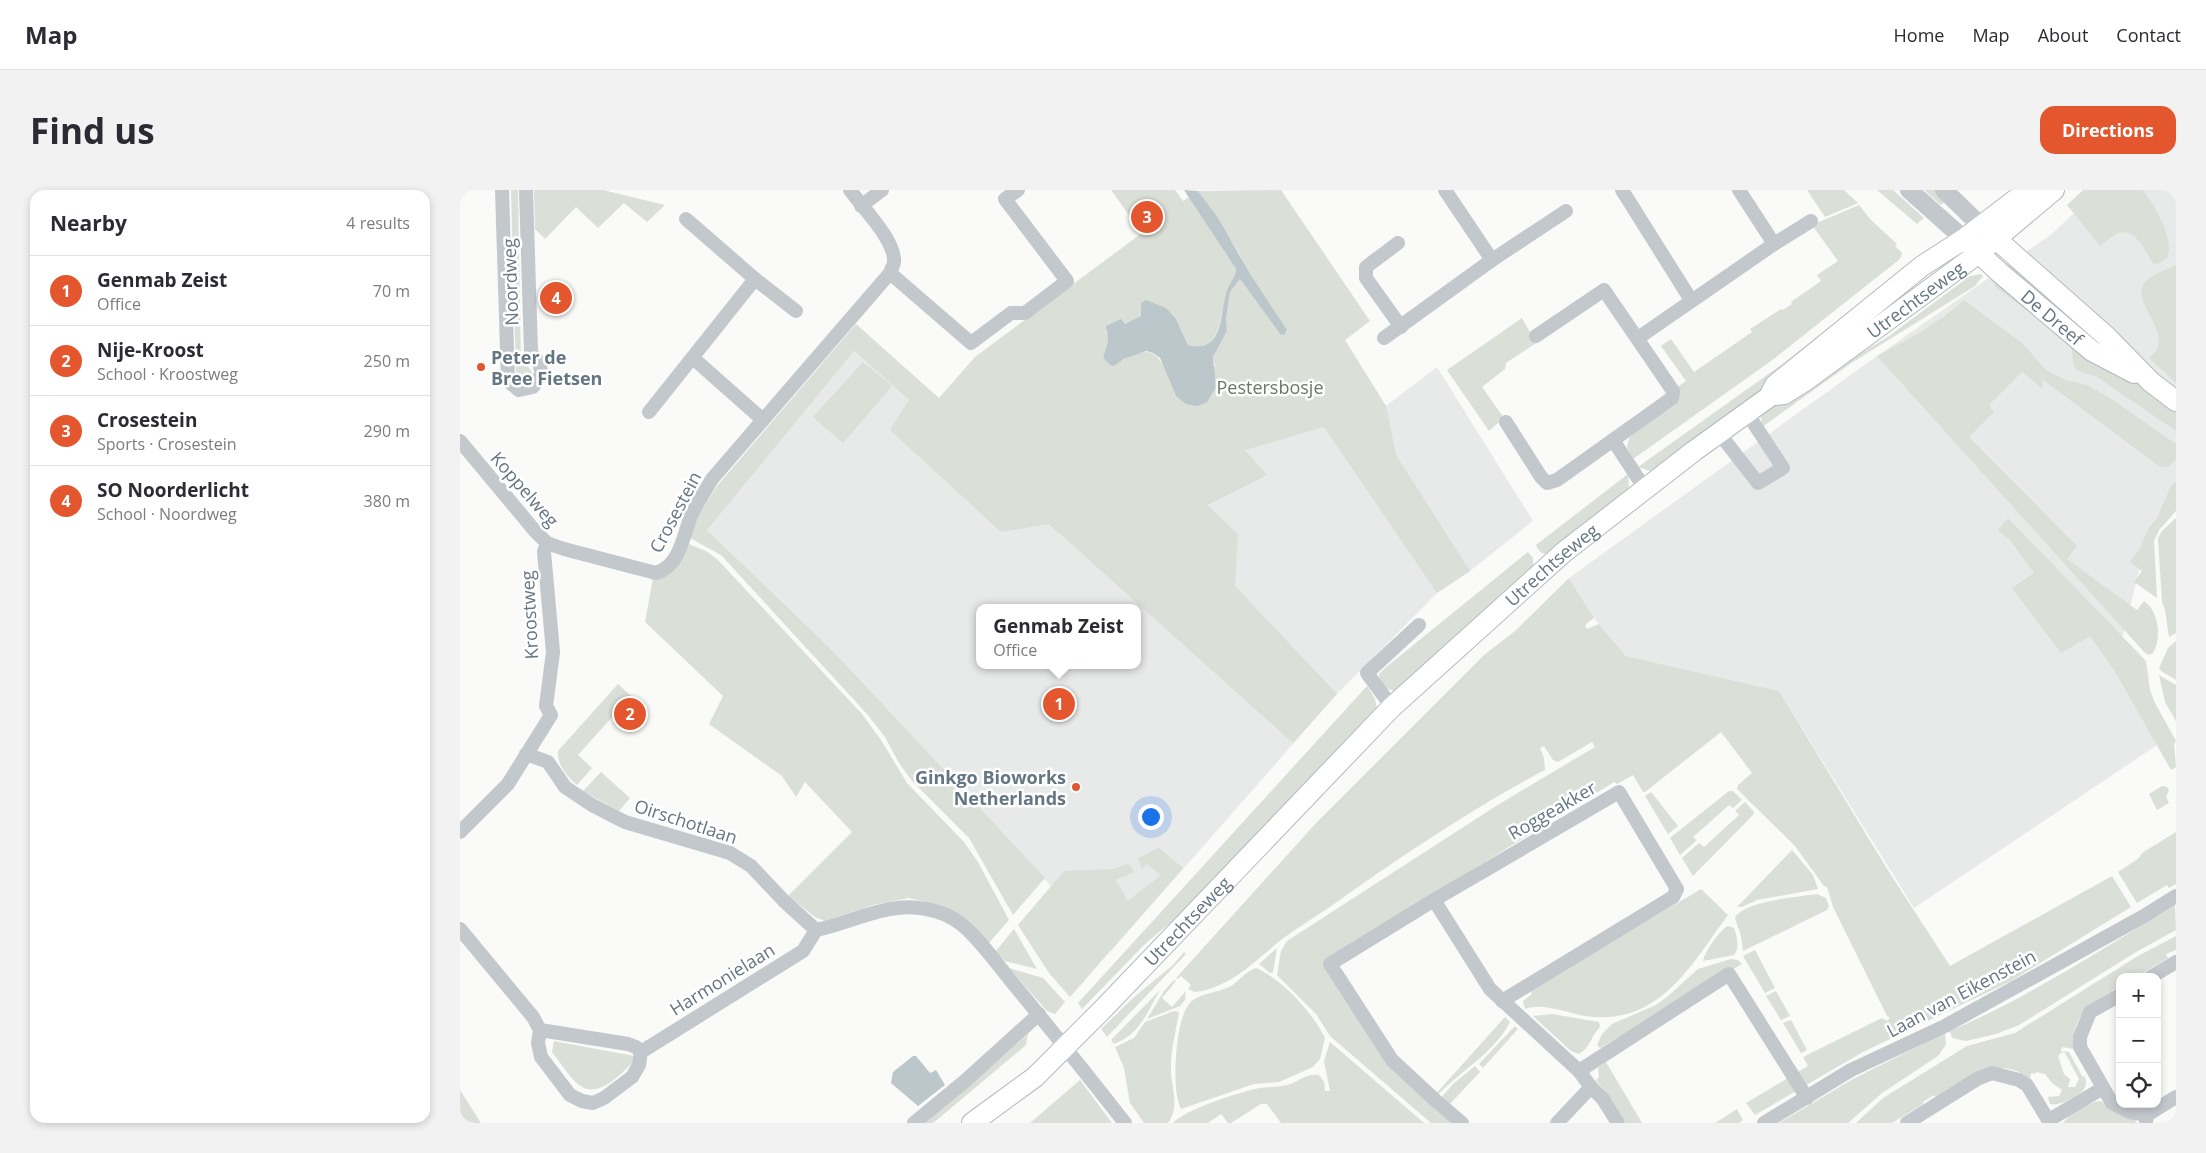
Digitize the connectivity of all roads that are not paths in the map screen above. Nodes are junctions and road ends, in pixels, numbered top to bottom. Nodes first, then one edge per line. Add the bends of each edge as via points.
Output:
1 (502, 190) edge
2 (526, 190) edge
3 (850, 190) edge
4 (882, 190) edge
5 (1018, 190) edge
6 (1445, 190) edge
7 (1622, 190) edge
8 (1739, 190) edge
9 (1909, 190) edge
10 (1944, 190) edge
11 (2028, 190) edge
12 (2054, 190) edge
13 (861, 206) junction
14 (1566, 211) dead end
15 (686, 219) dead end
16 (1811, 221) dead end
17 (1981, 226) junction
18 (1964, 239) junction
19 (1996, 239) junction
20 (1398, 243) dead end
21 (1774, 244) junction
22 (1978, 253) junction
23 (1492, 260) junction
24 (890, 272) junction
25 (755, 279) junction
26 (1691, 300) junction
27 (796, 311) dead end
28 (1401, 327) junction
29 (1536, 336) dead end
30 (1384, 338) dead end
31 (1638, 338) junction
32 (692, 358) junction
33 (2151, 382) junction
34 (1768, 397) junction
35 (2176, 401) edge
36 (649, 412) dead end
37 (1747, 413) junction
38 (763, 420) junction
39 (1506, 422) dead end
40 (1719, 433) junction
41 (1614, 440) junction
42 (460, 441) edge
43 (1645, 489) junction
44 (547, 543) junction
45 (656, 572) joint
46 (1419, 625) dead end
47 (1392, 706) junction
48 (526, 754) junction
49 (460, 832) edge
50 (2176, 896) edge
51 (1434, 900) junction
52 (460, 929) edge
53 (816, 930) junction
54 (2176, 962) edge
55 (2158, 973) edge
56 (2116, 997) edge
57 (1502, 1001) junction
58 (1039, 1014) junction
59 (540, 1030) junction
60 (1065, 1047) junction
61 (641, 1052) junction
62 (1579, 1070) junction
63 (1591, 1087) junction
64 (2103, 1088) junction
65 (2176, 1097) edge
66 (1808, 1098) junction
67 (2146, 1119) edge
68 (2050, 1122) edge
69 (914, 1123) edge
70 (972, 1123) edge
71 (1125, 1123) edge
72 (1462, 1123) edge
73 (1557, 1123) edge
74 (1618, 1123) edge
75 (1764, 1123) edge
76 (1907, 1123) edge

1 - 2 street, Noordweg via 508,381 518,390 533,387 542,374 531,352
3 - 13 street
4 - 13 street
5 - 24 street via 1005,199 1067,282 1025,313 1011,313 970,343
6 - 23 street
7 - 26 street
8 - 21 street
9 - 18 street
10 - 17 street
11 - 17 main road, Utrechtseweg
12 - 19 main road, Utrechtseweg
13 - 24 street via 893,249 894,262
14 - 23 street
15 - 25 street
16 - 21 street
17 - 18 main road, Utrechtseweg
17 - 19 main road, De Dreef
18 - 22 main road, De Dreef
18 - 34 main road, Utrechtseweg via 1922,266 1865,311 1775,385
19 - 22 main road, Utrechtseweg
19 - 33 main road, De Dreef via 2106,336
20 - 28 street via 1366,267 1366,278
21 - 26 street
22 - 33 main road, De Dreef via 2092,351
22 - 34 main road, Utrechtseweg via 1805,381 1784,394
23 - 28 street
24 - 38 street, Crosestein
25 - 27 street
25 - 32 street
26 - 31 street
28 - 30 street
29 - 31 street via 1604,290
31 - 41 street via 1673,391 1672,398
32 - 36 street
32 - 38 street
33 - 35 main road, De Dreef
34 - 37 main road, Utrechtseweg
37 - 40 main road, Utrechtseweg
37 - 40 street via 1783,468 1758,483
38 - 45 street, Crosestein via 712,479 692,515 675,558 665,570
39 - 41 street via 1547,483 1557,480
40 - 43 main road, Utrechtseweg
41 - 43 street
42 - 44 street, Koppelweg
43 - 47 main road, Utrechtseweg via 1564,552
44 - 45 street, Koppelweg
44 - 48 street, Kroostweg via 544,552 553,652 546,706 551,715
46 - 47 street via 1367,673
47 - 60 main road, Utrechtseweg
48 - 49 street, Kroostweg via 508,784
48 - 53 street, Oirschotlaan via 548,762 565,787 625,822 730,853 751,866
50 - 66 street, Laan van Eikenstein via 1945,1026 1851,1070
51 - 57 street via 1490,989
51 - 57 street, Roggeakker via 1619,792 1677,889 1673,897
51 - 72 street, Roggeakker via 1330,964 1392,1060
52 - 59 street via 533,1017
53 - 58 street via 906,907 925,908 943,914 960,923 977,939
53 - 61 street, Harmonielaan via 802,951
54 - 55 street
56 - 64 street via 2090,1012 2080,1037 2080,1047
57 - 62 street
58 - 60 street
58 - 69 street
59 - 61 street via 628,1044
59 - 61 street via 541,1058 570,1095 582,1101 594,1103 632,1076 639,1065
60 - 70 main road, Utrechtseweg via 1035,1077
60 - 71 street
62 - 63 street
62 - 66 street via 1729,974
63 - 73 street
63 - 74 street
64 - 67 street via 2112,1103
64 - 68 street
65 - 67 street
66 - 75 street, Laan van Eikenstein
68 - 76 street via 2027,1085 1992,1073

